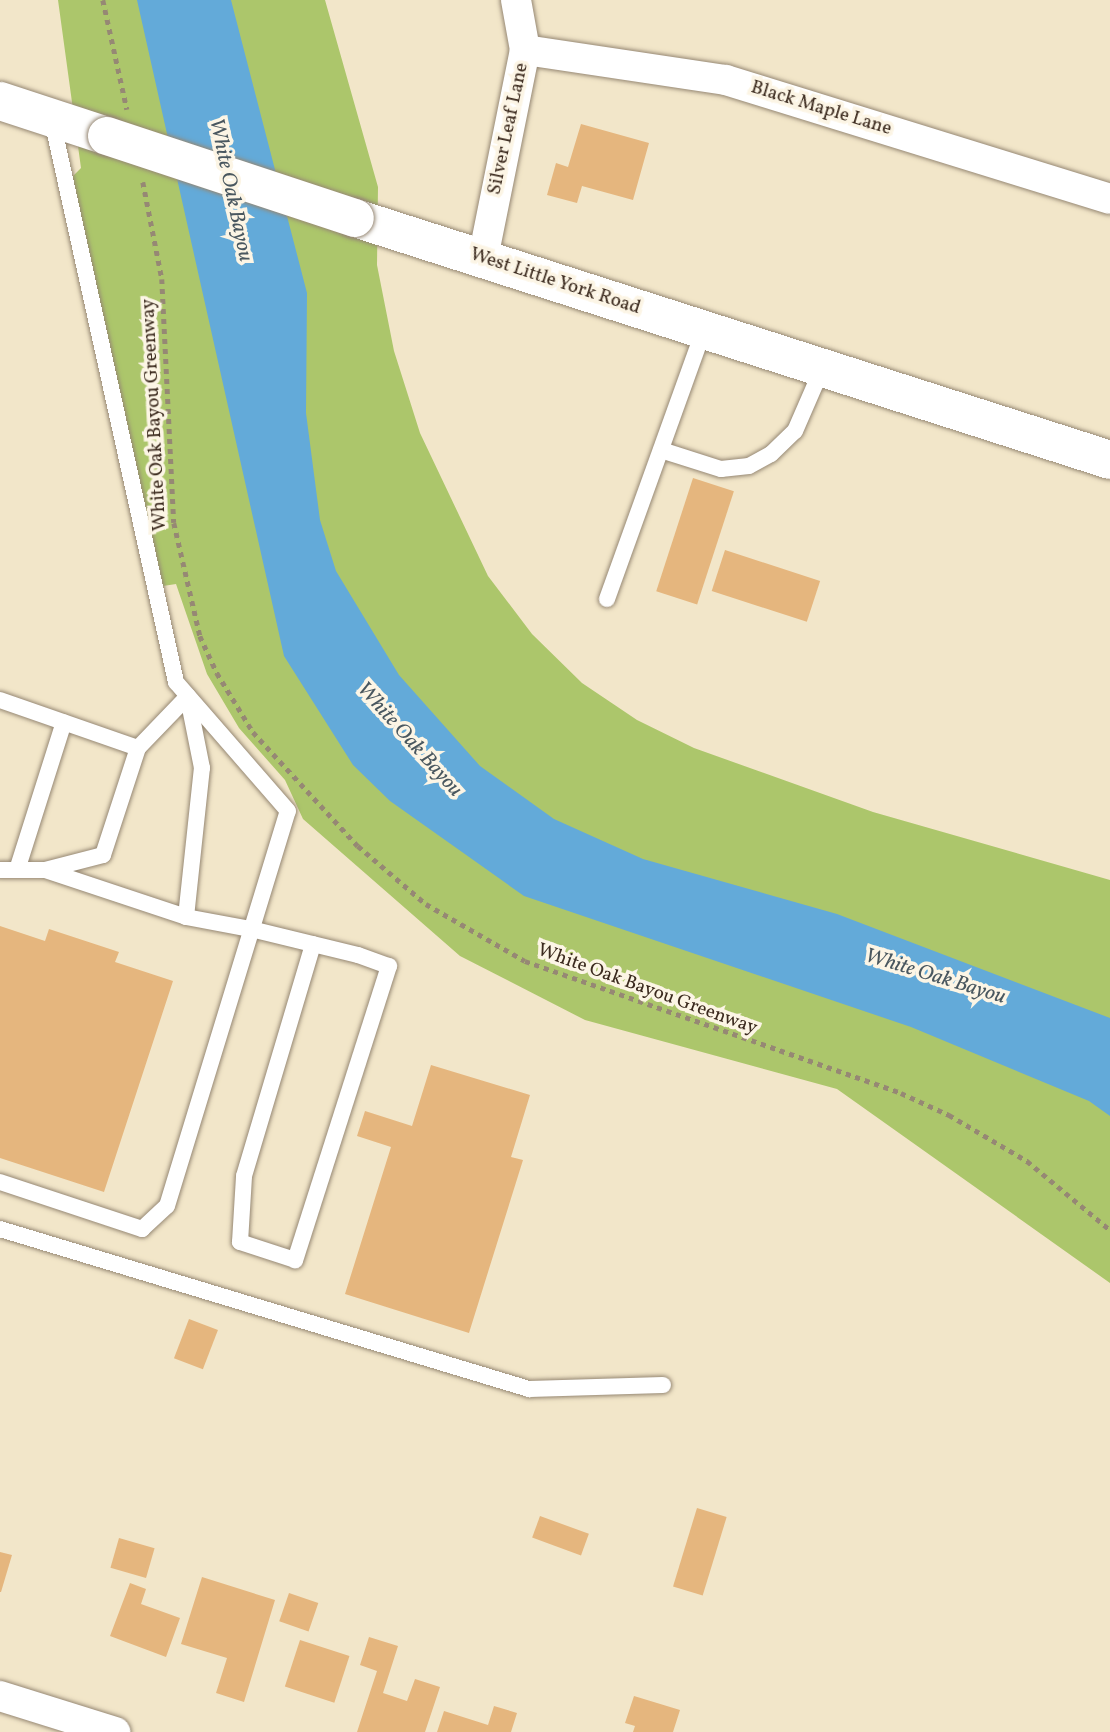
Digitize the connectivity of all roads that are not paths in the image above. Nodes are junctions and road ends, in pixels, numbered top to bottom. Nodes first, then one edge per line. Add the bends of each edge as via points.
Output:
1 (516, 0) edge
2 (525, 50) junction
3 (0, 101) edge
4 (52, 118) junction
5 (1110, 200) edge
6 (483, 258) junction
7 (704, 330) junction
8 (822, 369) junction
9 (661, 450) junction
10 (1110, 460) edge
11 (607, 599) dead end
12 (188, 696) junction
13 (0, 700) edge
14 (64, 722) junction
15 (138, 748) junction
16 (0, 870) edge
17 (17, 870) junction
18 (45, 870) junction
19 (186, 917) junction
20 (251, 929) junction
21 (313, 944) junction
22 (0, 1182) edge
23 (0, 1229) edge
24 (663, 1385) dead end
25 (0, 1696) edge
26 (115, 1732) edge

1 - 2 street, Silver Leaf Lane
2 - 5 street, Black Maple Lane via 726,80
2 - 6 street, Silver Leaf Lane
3 - 4 street, West Little York Road
4 - 6 street, West Little York Road, bridge via 118,128 355,218
4 - 12 lane via 176,682
6 - 7 street, West Little York Road
7 - 8 street, West Little York Road
7 - 9 lane
8 - 9 lane via 795,431 772,454 749,466 721,469
8 - 10 street, West Little York Road
9 - 11 lane
12 - 15 lane
12 - 19 lane via 202,768
12 - 20 lane via 288,811
13 - 14 lane
14 - 15 lane
14 - 17 lane
15 - 18 lane via 103,855
16 - 17 lane
17 - 18 lane
18 - 19 lane
19 - 20 lane
20 - 21 lane
20 - 22 lane via 167,1206 142,1229
21 - 21 lane via 390,966 295,1260 240,1242 244,1176
23 - 24 lane via 529,1389
25 - 26 street

